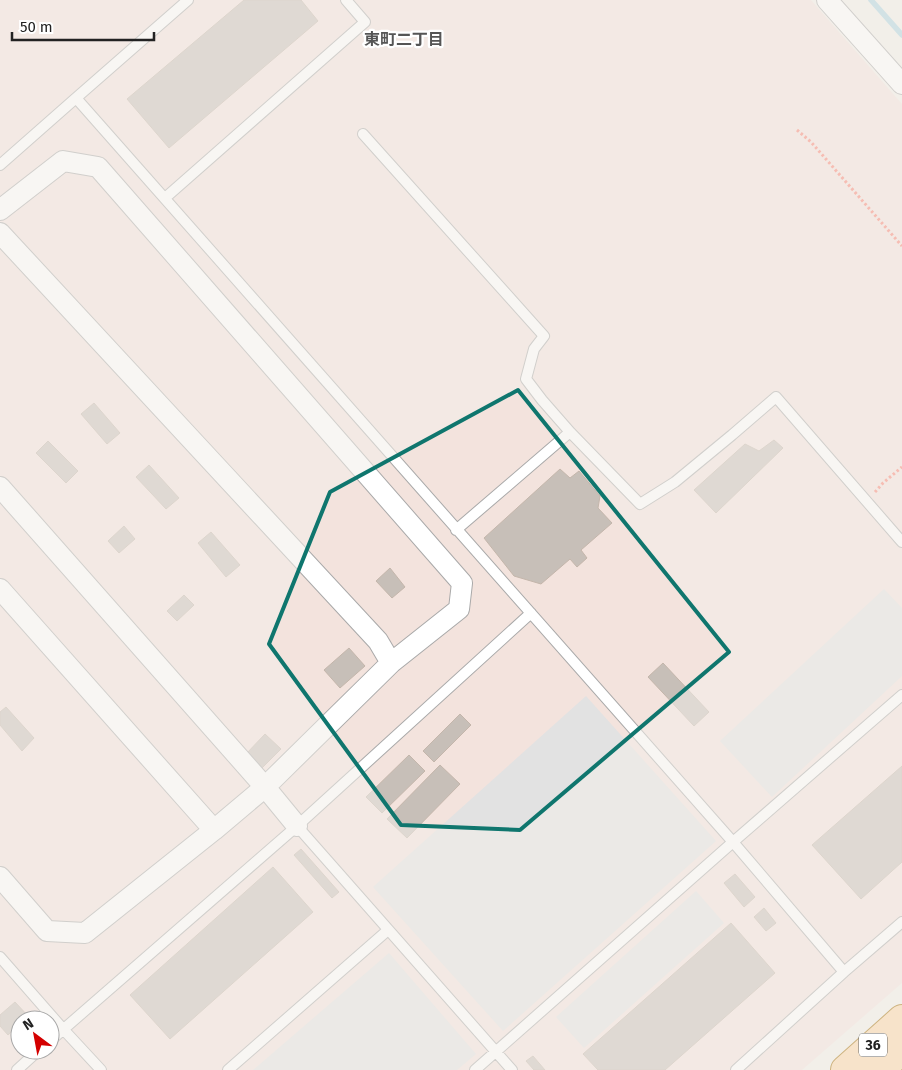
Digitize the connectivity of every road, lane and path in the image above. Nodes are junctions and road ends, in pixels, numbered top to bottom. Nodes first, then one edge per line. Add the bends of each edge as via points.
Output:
1 (188, 0) edge
2 (346, 0) edge
3 (837, 5) edge
4 (902, 84) edge
5 (76, 98) junction
6 (798, 130) dead end
7 (363, 134) dead end
8 (0, 165) edge
9 (164, 198) junction
10 (0, 210) edge
11 (0, 233) edge
12 (902, 246) edge
13 (570, 432) junction
14 (902, 467) edge
15 (0, 486) edge
16 (867, 502) junction
17 (456, 530) junction
18 (902, 542) edge
19 (0, 589) edge
20 (531, 613) junction
21 (391, 662) junction
22 (902, 694) edge
23 (265, 787) junction
24 (297, 826) junction
25 (214, 830) junction
26 (733, 842) junction
27 (0, 877) edge
28 (902, 922) edge
29 (388, 930) junction
30 (0, 958) edge
31 (844, 972) junction
32 (902, 1019) edge
33 (63, 1029) junction
34 (60, 1032) edge
35 (902, 1050) edge
36 (496, 1052) junction
37 (28, 1060) edge
38 (17, 1070) edge
39 (101, 1070) edge
40 (228, 1070) edge
41 (475, 1070) edge
42 (512, 1070) edge
43 (736, 1070) edge
44 (845, 1070) edge
45 (880, 1070) edge

1 - 5 lane
2 - 9 lane via 365,22
3 - 4 street
5 - 8 lane
5 - 9 lane
6 - 12 path
7 - 13 lane via 544,336 534,349 526,379
9 - 17 lane
10 - 21 street via 63,161 98,167 462,583 459,609
11 - 21 street via 378,641
13 - 16 lane via 640,504 675,482 776,397
13 - 17 lane
14 - 16 path
15 - 23 street
16 - 18 lane
17 - 20 lane
19 - 25 street
20 - 24 lane
20 - 26 lane
21 - 23 street
22 - 26 lane
23 - 24 street
23 - 25 street
24 - 29 lane
24 - 33 lane
25 - 27 street via 85,933 47,931
26 - 31 lane
26 - 36 lane
28 - 31 lane
29 - 36 lane
29 - 40 lane
30 - 33 lane
31 - 43 lane
32 - 44 main road, 36
33 - 34 lane
33 - 39 lane
35 - 45 main road, 36
36 - 41 lane
36 - 42 lane
37 - 38 lane

